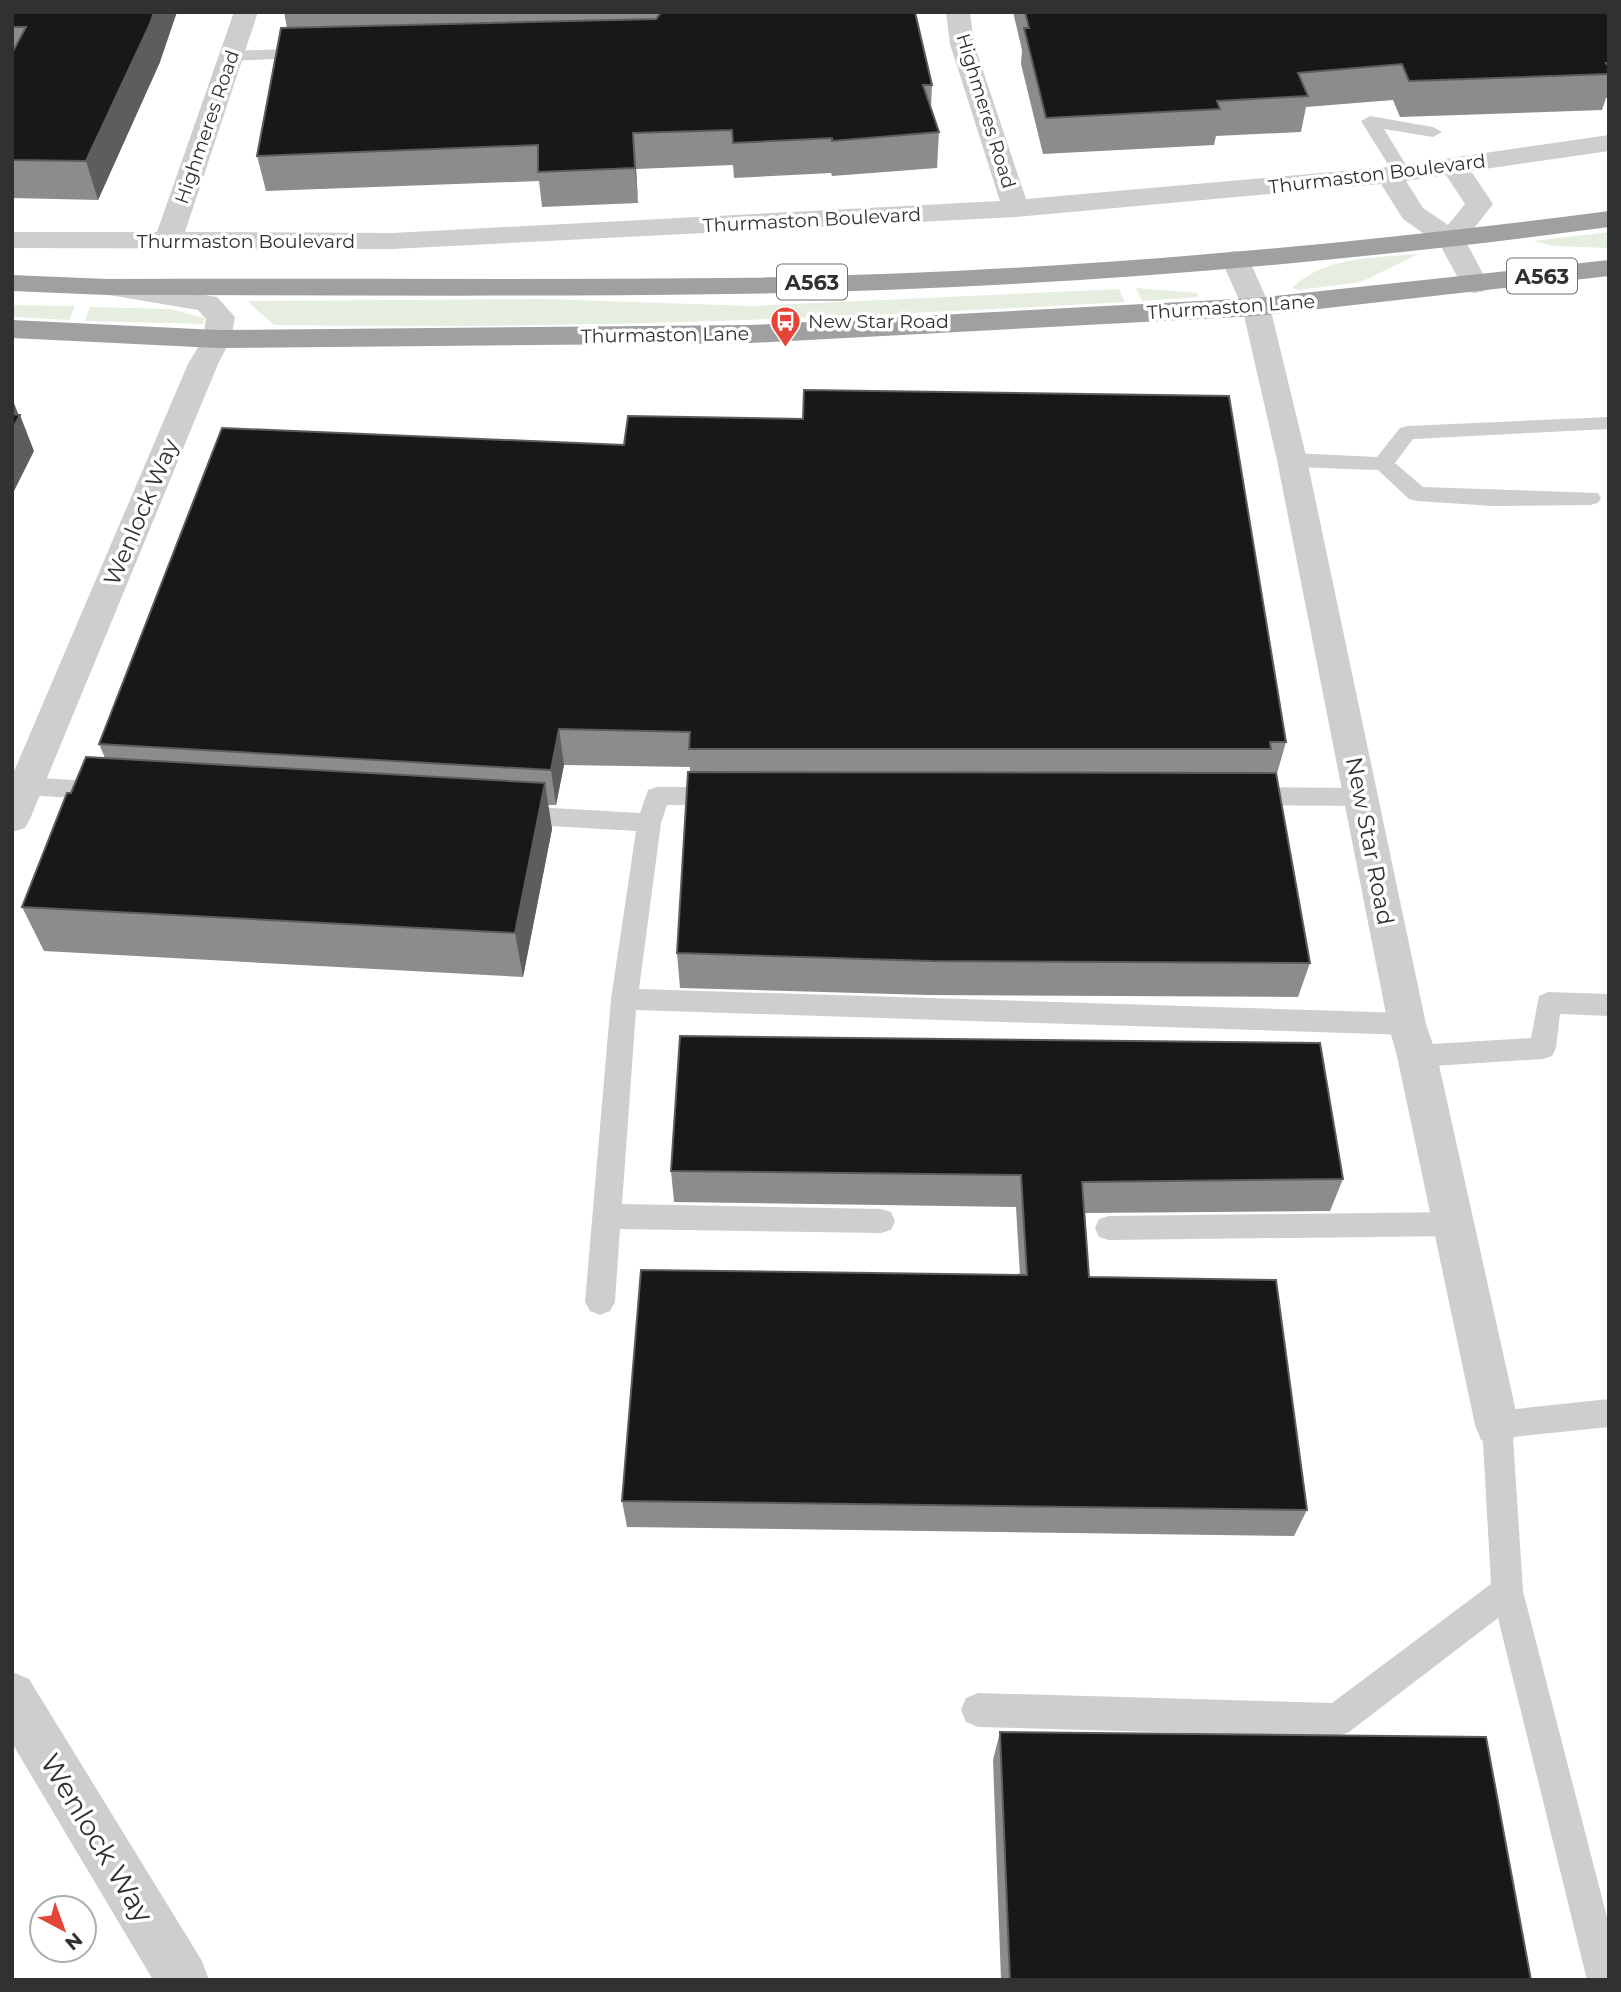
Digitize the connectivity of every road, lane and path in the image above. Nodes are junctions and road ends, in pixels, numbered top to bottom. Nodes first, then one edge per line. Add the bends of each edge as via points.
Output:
1 (246, 12) edge
2 (958, 12) edge
3 (326, 53) edge
4 (231, 56) junction
5 (1433, 132) dead end
6 (1609, 143) edge
7 (1454, 166) junction
8 (1396, 174) junction
9 (1016, 209) junction
10 (1609, 219) edge
11 (12, 240) edge
12 (1451, 240) junction
13 (168, 241) junction
14 (1236, 259) junction
15 (1609, 268) edge
16 (12, 284) edge
17 (1475, 285) junction
18 (107, 287) junction
19 (1256, 307) junction
20 (12, 329) edge
21 (217, 339) junction
22 (1609, 423) edge
23 (1292, 460) junction
24 (1383, 464) junction
25 (1590, 498) dead end
26 (24, 775) edge
27 (136, 792) edge
28 (740, 796) edge
29 (1223, 796) edge
30 (1361, 797) junction
31 (496, 814) edge
32 (12, 819) edge
33 (649, 822) junction
34 (624, 999) junction
35 (1609, 1005) edge
36 (1412, 1040) junction
37 (607, 1216) junction
38 (881, 1221) dead end
39 (1453, 1224) junction
40 (1109, 1228) dead end
41 (600, 1302) dead end
42 (1609, 1413) edge
43 (1497, 1425) junction
44 (1507, 1591) junction
45 (12, 1696) edge
46 (978, 1710) dead end
47 (183, 1980) edge
48 (1605, 1980) edge

1 - 4 street, Highmeres Road
2 - 9 street, Highmeres Road via 962,44
3 - 4 lane
4 - 13 street, Highmeres Road
5 - 8 lane via 1370,121
6 - 7 street, Thurmaston Boulevard
7 - 8 street, Thurmaston Boulevard
7 - 12 street via 1479,204
8 - 9 street, Thurmaston Boulevard
8 - 12 street via 1413,213
9 - 13 street, Thurmaston Boulevard via 392,241
10 - 12 highway, A563
11 - 13 street, Thurmaston Boulevard
12 - 14 highway, A563
12 - 17 street
14 - 18 highway, A563 via 1117,270 730,286
14 - 19 street, New Star Road
15 - 17 highway, Thurmaston Lane / A563
16 - 18 highway, A563
17 - 19 highway, Thurmaston Lane / A563
18 - 21 street via 206,303 221,317
19 - 21 highway, Thurmaston Lane / A563 via 751,334
19 - 23 street, New Star Road
20 - 21 highway, Thurmaston Lane / A563
21 - 26 street, Wenlock Way
22 - 24 lane via 1407,433
23 - 24 lane
23 - 30 street, New Star Road
24 - 25 lane via 1418,494
26 - 27 lane
26 - 32 street, Wenlock Way
28 - 33 lane via 657,796
29 - 30 lane
30 - 36 street, New Star Road
31 - 33 lane
33 - 34 lane
34 - 36 lane
34 - 37 lane
35 - 36 lane via 1548,1003 1543,1048
36 - 39 street, New Star Road
37 - 38 lane
37 - 41 lane
39 - 40 lane
39 - 43 street, New Star Road
42 - 43 lane
43 - 44 lane
44 - 46 lane via 1338,1720
44 - 48 lane
45 - 47 street, Wenlock Way

